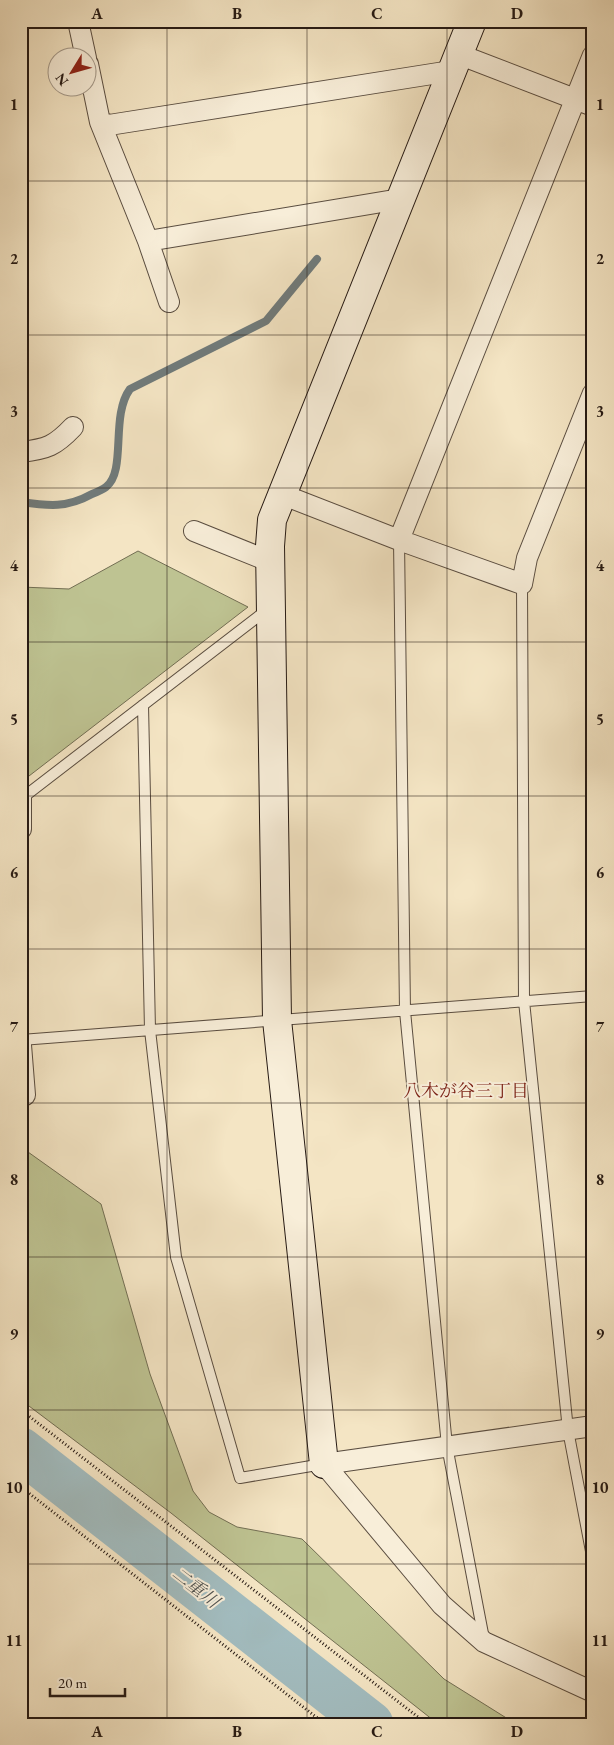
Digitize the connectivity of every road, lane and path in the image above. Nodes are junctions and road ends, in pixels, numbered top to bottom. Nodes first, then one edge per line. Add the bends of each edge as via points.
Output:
1 (78, 21) edge
2 (472, 21) edge
3 (84, 48) edge
4 (593, 55) edge
5 (455, 63) junction
6 (95, 98) edge
7 (584, 103) edge
8 (100, 122) junction
9 (400, 199) junction
10 (148, 242) junction
11 (170, 302) dead end
12 (593, 393) edge
13 (73, 428) dead end
14 (21, 452) edge
15 (281, 494) junction
16 (194, 531) dead end
17 (399, 540) junction
18 (271, 562) junction
19 (522, 584) junction
20 (272, 606) junction
21 (143, 705) junction
22 (22, 798) edge
23 (21, 829) edge
24 (593, 996) edge
25 (524, 1001) junction
26 (404, 1010) junction
27 (277, 1020) junction
28 (150, 1030) junction
29 (21, 1040) edge
30 (21, 1046) edge
31 (25, 1094) dead end
32 (21, 1410) edge
33 (593, 1426) edge
34 (568, 1430) junction
35 (447, 1446) junction
36 (324, 1464) junction
37 (21, 1487) edge
38 (593, 1562) edge
39 (484, 1642) junction
40 (593, 1692) edge
41 (325, 1724) edge
42 (427, 1724) edge

1 - 3 street
2 - 5 street
4 - 7 street
5 - 7 street
5 - 8 street via 110,125
5 - 9 street
6 - 8 street
7 - 17 street
8 - 10 street
9 - 10 street
9 - 15 street
10 - 11 street
12 - 19 street via 527,558
13 - 14 street via 58,443 42,450
15 - 17 street
15 - 18 street via 272,520
16 - 18 street
17 - 19 street
17 - 26 lane
18 - 20 street
19 - 25 lane
20 - 21 lane
20 - 27 street
21 - 22 lane
21 - 28 lane
22 - 23 street
24 - 25 lane
25 - 26 lane
25 - 34 lane
26 - 27 lane
26 - 35 lane
27 - 28 lane
27 - 36 street
28 - 29 lane
28 - 36 lane via 176,1257 240,1478
30 - 31 street
32 - 42 path
33 - 34 street
34 - 35 street
34 - 38 lane
35 - 36 street
35 - 39 lane
36 - 39 street via 442,1605
37 - 41 path
39 - 40 street

